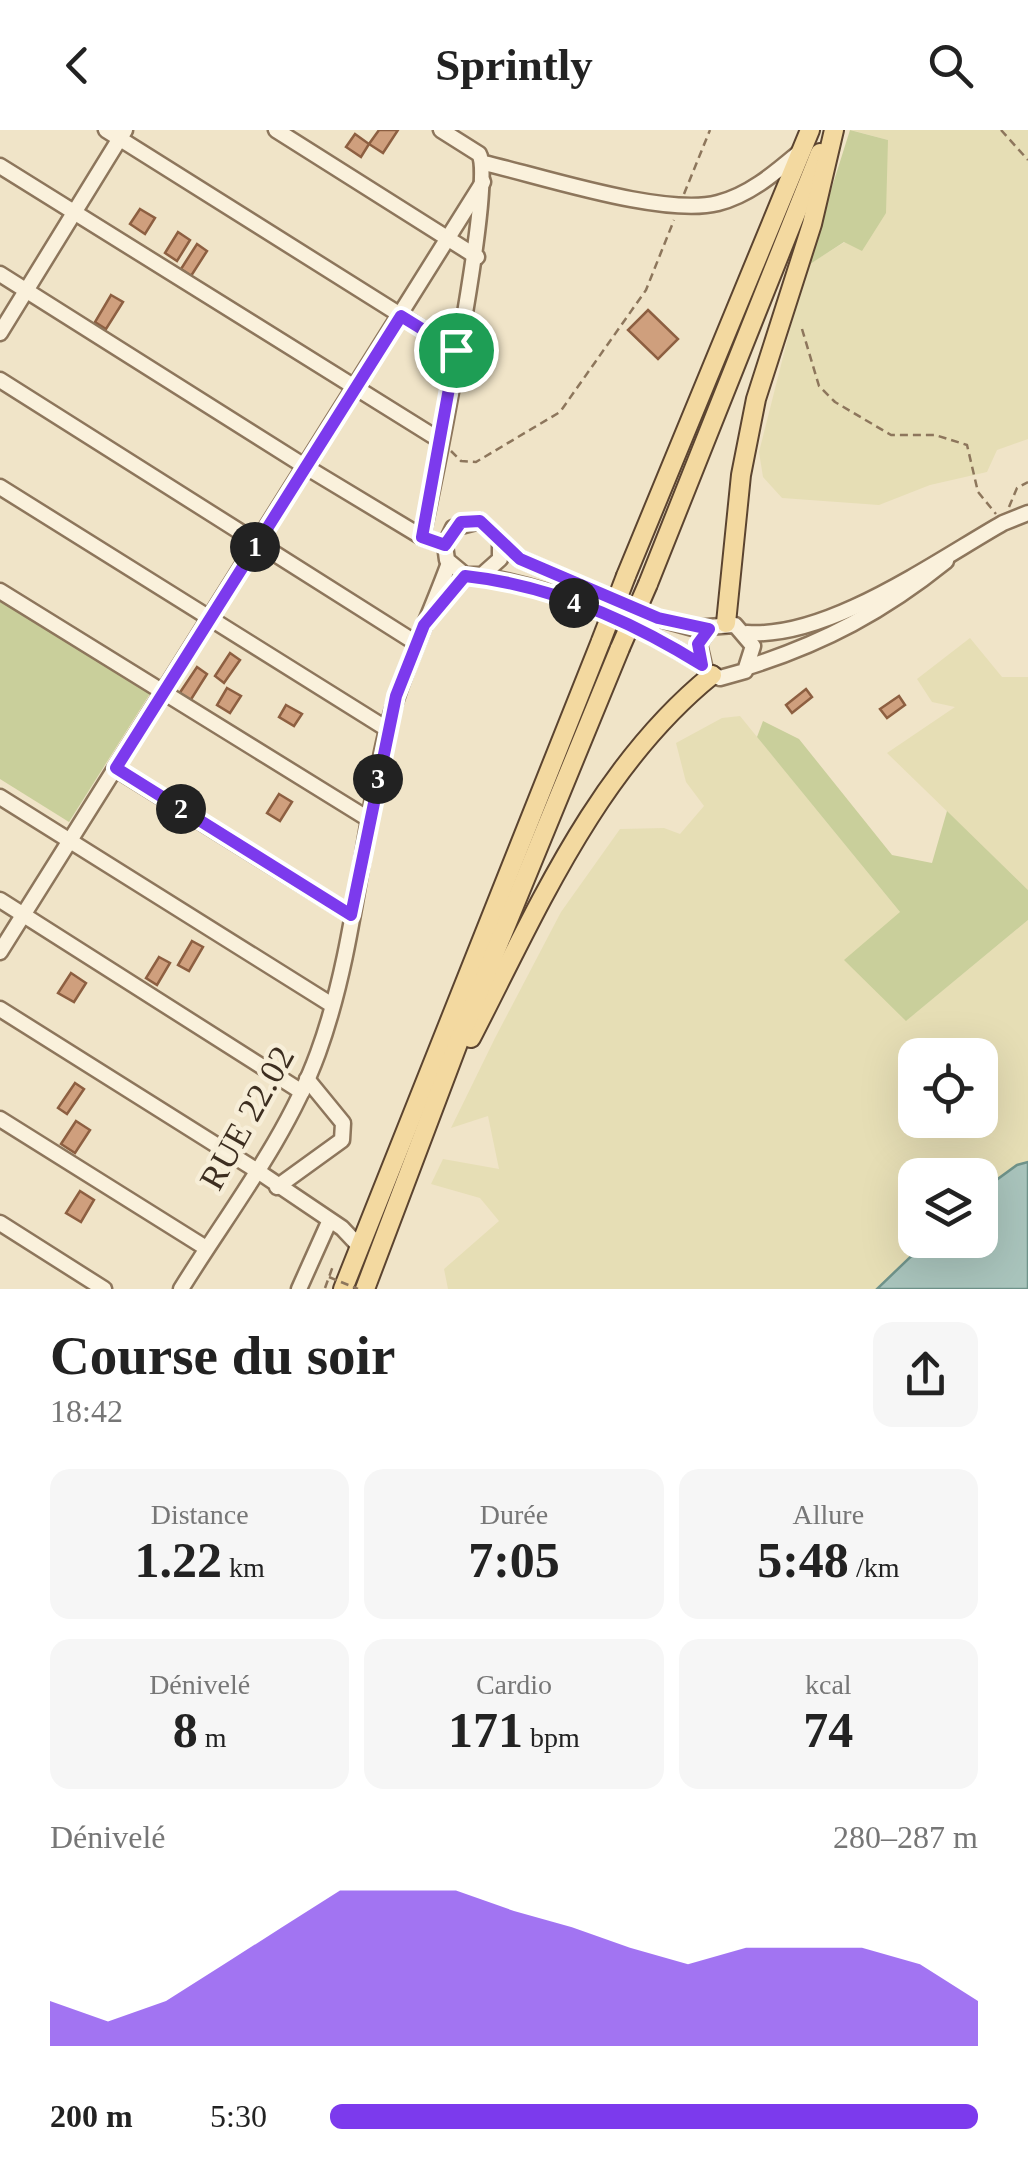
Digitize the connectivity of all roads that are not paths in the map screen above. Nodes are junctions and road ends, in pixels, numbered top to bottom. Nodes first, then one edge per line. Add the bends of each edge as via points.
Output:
1 (106, 130) edge
2 (276, 130) edge
3 (441, 130) edge
4 (810, 130) edge
5 (832, 130) edge
6 (122, 134) edge
7 (802, 150) junction
8 (482, 158) junction
9 (0, 166) edge
10 (483, 182) junction
11 (76, 213) junction
12 (450, 238) junction
13 (476, 256) junction
14 (0, 274) edge
15 (27, 291) junction
16 (401, 316) junction
17 (0, 333) edge
18 (456, 350) junction
19 (0, 380) edge
20 (354, 390) junction
21 (438, 439) junction
22 (306, 466) junction
23 (0, 487) edge
24 (1028, 514) edge
25 (422, 537) junction
26 (974, 539) junction
27 (500, 540) junction
28 (257, 544) junction
29 (445, 545) junction
30 (449, 563) junction
31 (465, 576) junction
32 (482, 576) junction
33 (0, 591) edge
34 (431, 612) junction
35 (212, 616) junction
36 (718, 626) junction
37 (747, 634) junction
38 (416, 643) junction
39 (748, 667) junction
40 (707, 670) junction
41 (164, 692) junction
42 (387, 730) junction
43 (116, 768) junction
44 (0, 798) edge
45 (370, 820) junction
46 (70, 842) junction
47 (0, 900) edge
48 (24, 915) junction
49 (351, 915) junction
50 (0, 952) edge
51 (332, 1005) junction
52 (0, 1009) edge
53 (305, 1086) junction
54 (430, 1118) junction
55 (0, 1119) edge
56 (256, 1170) junction
57 (277, 1187) junction
58 (0, 1222) edge
59 (330, 1222) junction
60 (359, 1246) junction
61 (206, 1248) junction
62 (336, 1283) edge
63 (104, 1289) edge
64 (181, 1289) edge
65 (299, 1289) edge
66 (362, 1289) edge

1 - 6 street
2 - 12 street
3 - 8 street
4 - 7 main road
5 - 36 main road via 812,224 756,399
5 - 54 main road, bridge
6 - 11 street
6 - 16 street
7 - 8 street via 764,183 718,204 680,206
7 - 60 main road, bridge
8 - 10 street
9 - 11 street
10 - 12 street
10 - 13 street
11 - 15 street
11 - 20 street
12 - 13 street
12 - 16 street
13 - 18 street
14 - 15 street
15 - 17 street
15 - 22 street
16 - 18 street
16 - 20 street
18 - 21 street
19 - 28 street
20 - 21 street
20 - 22 street
21 - 25 street
22 - 25 street
22 - 28 street
23 - 35 street
24 - 26 street
25 - 29 street
26 - 37 street via 837,616 799,630
26 - 39 street via 877,614
27 - 29 street via 489,524 471,520 453,528
27 - 32 street via 500,558
27 - 36 street via 520,559 658,618
28 - 35 street
28 - 38 street
29 - 30 street
30 - 31 street
30 - 34 street
31 - 32 street
31 - 34 street
32 - 40 street via 529,584 652,636
33 - 41 street
34 - 38 street, RUE 22.02
35 - 41 street
35 - 42 street
36 - 37 street
36 - 40 street via 698,644
37 - 39 street via 753,646
38 - 42 street, RUE 22.02
39 - 40 street via 729,679
40 - 54 main road via 624,766 577,836
41 - 43 street
41 - 45 street
42 - 45 street, RUE 22.02
43 - 46 street
43 - 49 street
44 - 46 street
45 - 49 street, RUE 22.02
46 - 48 street
46 - 51 street
47 - 48 street
48 - 50 street
48 - 53 street
49 - 51 street, RUE 22.02
51 - 53 street, RUE 22.02
52 - 56 street
53 - 56 street, RUE 22.02
53 - 57 street via 344,1123 344,1132 338,1146
54 - 66 main road
55 - 61 street
56 - 57 street
56 - 61 street, RUE 22.02
57 - 59 street
58 - 63 street
59 - 60 street
59 - 65 street
60 - 62 main road
61 - 64 street, RUE 22.02

